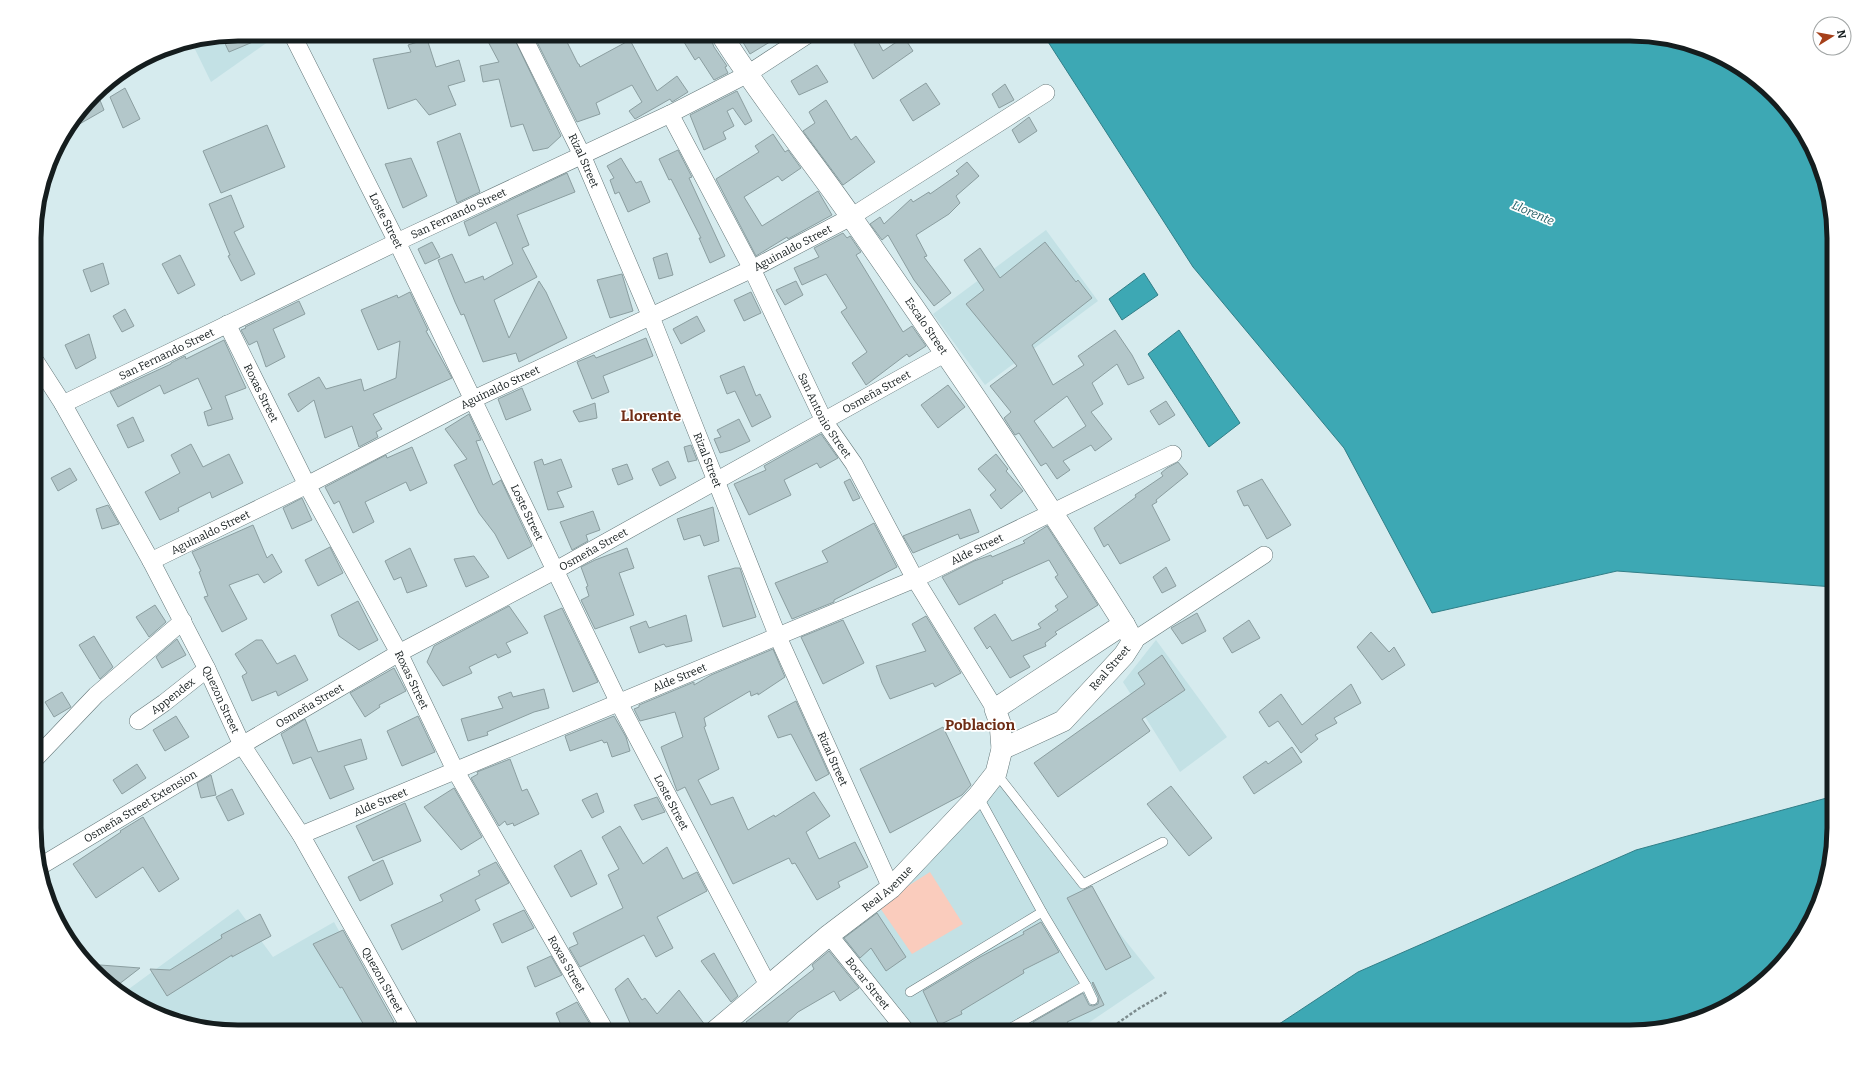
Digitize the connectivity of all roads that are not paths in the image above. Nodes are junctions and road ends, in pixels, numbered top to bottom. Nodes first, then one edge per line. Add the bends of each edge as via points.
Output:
1 (296, 41) edge
2 (525, 41) edge
3 (725, 41) edge
4 (798, 41) edge
5 (746, 75) junction
6 (1046, 93) dead end
7 (670, 114) junction
8 (582, 155) junction
9 (851, 217) junction
10 (398, 242) junction
11 (752, 270) junction
12 (651, 317) junction
13 (227, 324) junction
14 (944, 354) junction
15 (41, 370) edge
16 (474, 399) junction
17 (63, 404) junction
18 (824, 420) junction
19 (1173, 454) dead end
20 (716, 482) junction
21 (307, 484) junction
22 (1054, 513) junction
23 (1264, 555) dead end
24 (152, 561) junction
25 (556, 570) junction
26 (915, 579) junction
27 (183, 622) junction
28 (1129, 633) junction
29 (778, 637) junction
30 (399, 653) junction
31 (207, 669) junction
32 (619, 703) junction
33 (995, 709) junction
34 (138, 721) dead end
35 (242, 745) junction
36 (1002, 749) junction
37 (41, 753) edge
38 (455, 770) junction
39 (996, 773) junction
40 (978, 796) junction
41 (301, 835) junction
42 (1163, 842) dead end
43 (45, 865) edge
44 (891, 888) junction
45 (1042, 912) junction
46 (829, 935) junction
47 (1086, 985) junction
48 (769, 987) junction
49 (910, 992) dead end
50 (1093, 1000) dead end
51 (408, 1025) edge
52 (602, 1025) edge
53 (723, 1025) edge
54 (902, 1025) edge
55 (1016, 1025) edge

1 - 10 street, Loste Street
2 - 8 street, Rizal Street
3 - 5 street, Escalo Street
4 - 5 street, San Fernando Street
5 - 7 street, San Fernando Street
5 - 9 street, Escalo Street
6 - 9 street, Aguinaldo Street
7 - 8 street, San Fernando Street
7 - 11 street, San Antonio Street
8 - 10 street, San Fernando Street
8 - 12 street, Rizal Street
9 - 11 street, Aguinaldo Street
9 - 14 street, Escalo Street
10 - 13 street, San Fernando Street
10 - 16 street, Loste Street
11 - 12 street, Aguinaldo Street
11 - 18 street, San Antonio Street
12 - 16 street, Aguinaldo Street
12 - 20 street, Rizal Street
13 - 17 street, San Fernando Street
13 - 21 street, Roxas Street
14 - 18 street, Osmeña Street
14 - 22 street, Escalo Street
15 - 17 street, Quezon Street
16 - 21 street, Aguinaldo Street
16 - 25 street, Loste Street
17 - 24 street, Quezon Street
18 - 20 street, Osmeña Street
18 - 26 street, San Antonio Street via 854,464
19 - 22 street, Alde Street
20 - 25 street, Osmeña Street
20 - 29 street, Rizal Street
21 - 24 street, Aguinaldo Street
21 - 30 street, Roxas Street
22 - 26 street, Alde Street
22 - 28 street, Escalo Street
23 - 28 street
24 - 27 street, Quezon Street
25 - 30 street, Osmeña Street
25 - 32 street, Loste Street
26 - 29 street, Alde Street
26 - 33 street, San Antonio Street
27 - 31 street, Quezon Street
27 - 37 street via 96,695
28 - 33 street, Real Street
28 - 36 street, Real Street via 1124,655 1063,721
29 - 32 street, Alde Street
29 - 44 street, Rizal Street
30 - 35 street, Osmeña Street
30 - 38 street, Roxas Street
31 - 34 street, Appendex
31 - 35 street, Quezon Street
32 - 38 street, Alde Street
32 - 48 street, Loste Street
33 - 36 street, Real Avenue via 1000,723
35 - 41 street, Quezon Street
35 - 43 street, Osmeña Street Extension
36 - 39 street, Real Avenue
38 - 41 street, Alde Street
38 - 52 street, Roxas Street
39 - 40 street, Real Avenue
39 - 42 lane via 1083,884
40 - 44 street, Real Avenue
40 - 45 lane
41 - 51 street, Quezon Street
44 - 46 street, Real Avenue
45 - 47 lane
45 - 49 lane
46 - 48 street, Real Avenue
46 - 54 street, Bocar Street
47 - 50 lane
47 - 55 lane
48 - 53 street, Real Avenue

